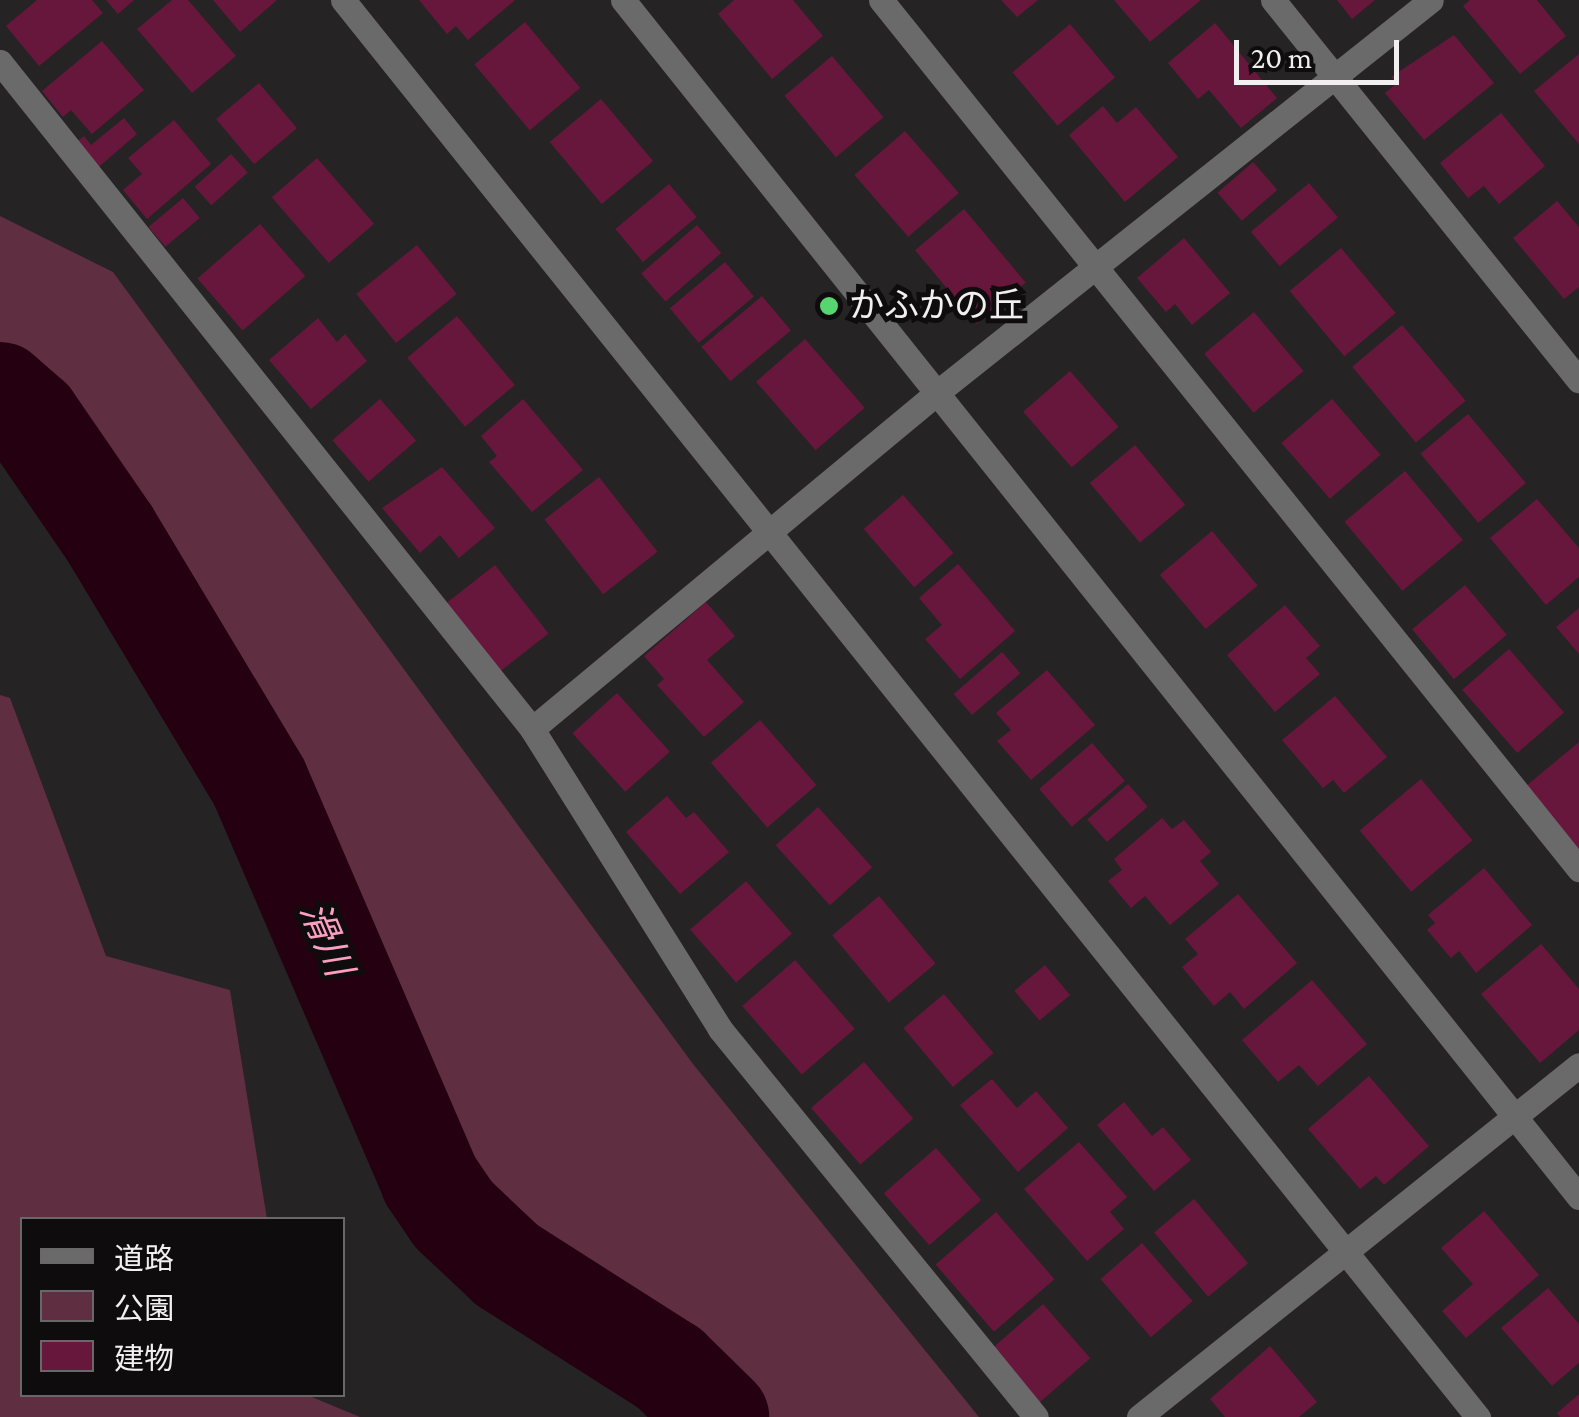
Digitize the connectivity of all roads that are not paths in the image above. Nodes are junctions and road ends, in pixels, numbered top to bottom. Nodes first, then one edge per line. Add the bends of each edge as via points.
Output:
1 (343, 0) edge
2 (623, 0) edge
3 (881, 0) edge
4 (1273, 0) edge
5 (1431, 0) edge
6 (0, 62) edge
7 (1335, 77) junction
8 (1096, 269) junction
9 (1579, 380) edge
10 (939, 391) junction
11 (769, 532) junction
12 (532, 729) junction
13 (1579, 869) edge
14 (1579, 1066) edge
15 (1514, 1117) junction
16 (1579, 1197) edge
17 (1345, 1252) junction
18 (1036, 1417) edge
19 (1139, 1417) edge
20 (1478, 1417) edge

1 - 11 street
2 - 10 street
3 - 8 street
4 - 7 street
5 - 7 street
6 - 12 street
7 - 8 street
7 - 9 street
8 - 10 street
8 - 13 street
10 - 11 street
10 - 15 street
11 - 12 street
11 - 17 street
12 - 18 street via 720,1029
14 - 15 street
15 - 16 street
15 - 17 street
17 - 19 street
17 - 20 street

